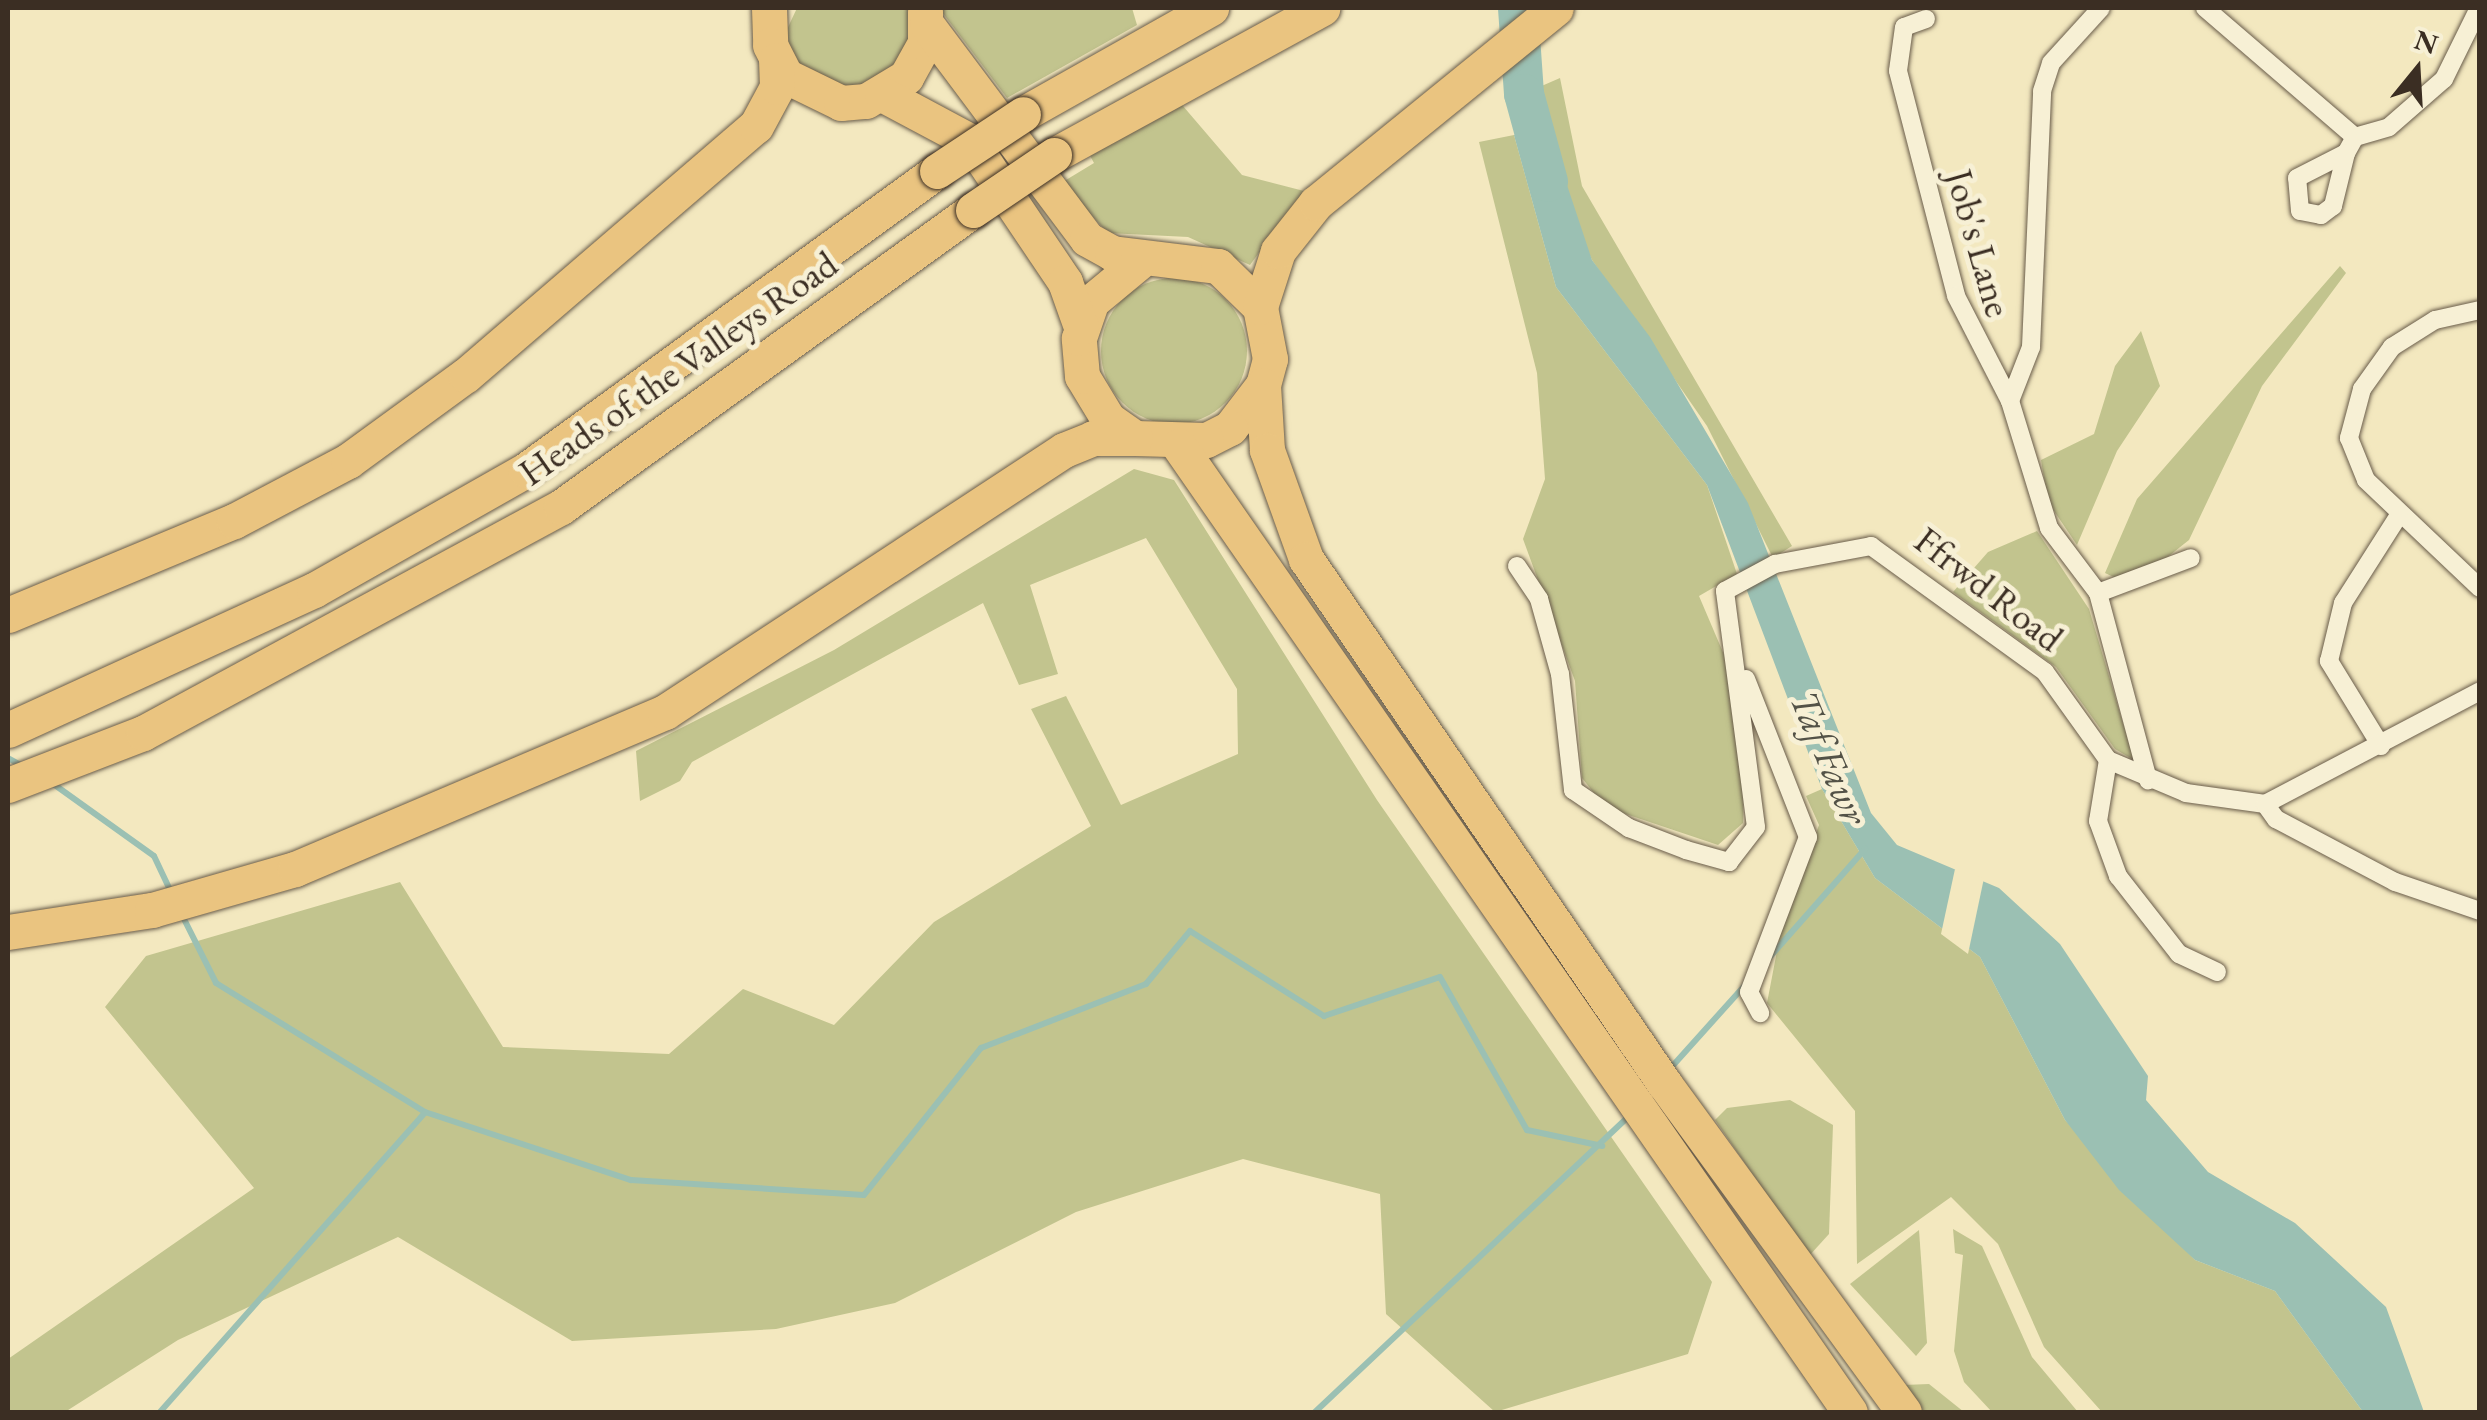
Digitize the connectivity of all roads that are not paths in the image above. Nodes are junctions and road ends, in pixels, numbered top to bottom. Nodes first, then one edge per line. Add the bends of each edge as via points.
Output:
1 (769, 8) edge
2 (1211, 8) edge
3 (1322, 8) edge
4 (1556, 8) edge
5 (2102, 8) edge
6 (2205, 8) edge
7 (2479, 8) edge
8 (926, 16) edge
9 (1926, 19) dead end
10 (776, 60) junction
11 (882, 94) junction
12 (1144, 258) junction
13 (1260, 308) junction
14 (2480, 310) edge
15 (1081, 327) junction
16 (1263, 385) junction
17 (2010, 401) junction
18 (1135, 438) junction
19 (1179, 446) junction
20 (2399, 515) junction
21 (2190, 558) dead end
22 (1517, 566) dead end
23 (2480, 588) edge
24 (2098, 592) junction
25 (18, 612) edge
26 (1740, 670) junction
27 (2480, 691) edge
28 (8, 730) edge
29 (2381, 746) junction
30 (2108, 760) junction
31 (2148, 780) junction
32 (8, 785) edge
33 (2265, 804) junction
34 (2480, 912) edge
35 (8, 932) edge
36 (2218, 972) dead end
37 (1760, 1013) dead end
38 (1850, 1412) edge
39 (1904, 1412) edge

1 - 10 highway
2 - 28 highway, Heads of the Valleys Road, bridge via 1145,40 937,171 526,470 314,590
3 - 32 highway, Heads of the Valleys Road, bridge via 1054,155 561,507 143,734
4 - 13 highway via 1316,204 1278,251
5 - 17 street via 2051,63 2042,91 2031,347
6 - 7 street via 2351,145 2389,127 2444,79
8 - 11 highway via 918,60
8 - 12 highway via 1065,218 1112,253
9 - 17 street, Job's Lane via 1904,28 1904,110 1956,296
10 - 11 highway via 817,98
10 - 25 highway via 777,87 756,126 466,376 315,478
11 - 15 highway via 970,141 1066,282
12 - 13 highway via 1218,266
12 - 15 highway via 1109,280
13 - 16 highway via 1269,346
14 - 20 street via 2412,331 2358,400 2354,458
15 - 18 highway via 1088,392
16 - 19 highway via 1230,428
16 - 39 highway via 1266,450 1306,559 1822,1304
17 - 24 street, Job's Lane via 2049,528
18 - 19 highway
18 - 35 highway via 1093,438 1064,450 666,712 295,869 87,923
19 - 38 highway
20 - 23 street
20 - 29 street via 2343,603 2329,661
21 - 24 street
22 - 26 street, Ffrwd Road via 1539,599 1560,674 1573,790 1629,828 1728,862 1756,826
24 - 31 street, Job's Lane
26 - 30 street, Ffrwd Road via 1721,606 1740,580 1836,546 1884,547 2045,672
26 - 37 street via 1768,720 1808,837 1749,992
27 - 29 street
29 - 33 street
30 - 31 street, Ffrwd Road
30 - 36 street via 2098,822 2118,876 2179,954
31 - 33 street, Ffrwd Road
33 - 34 street via 2276,819 2396,882

